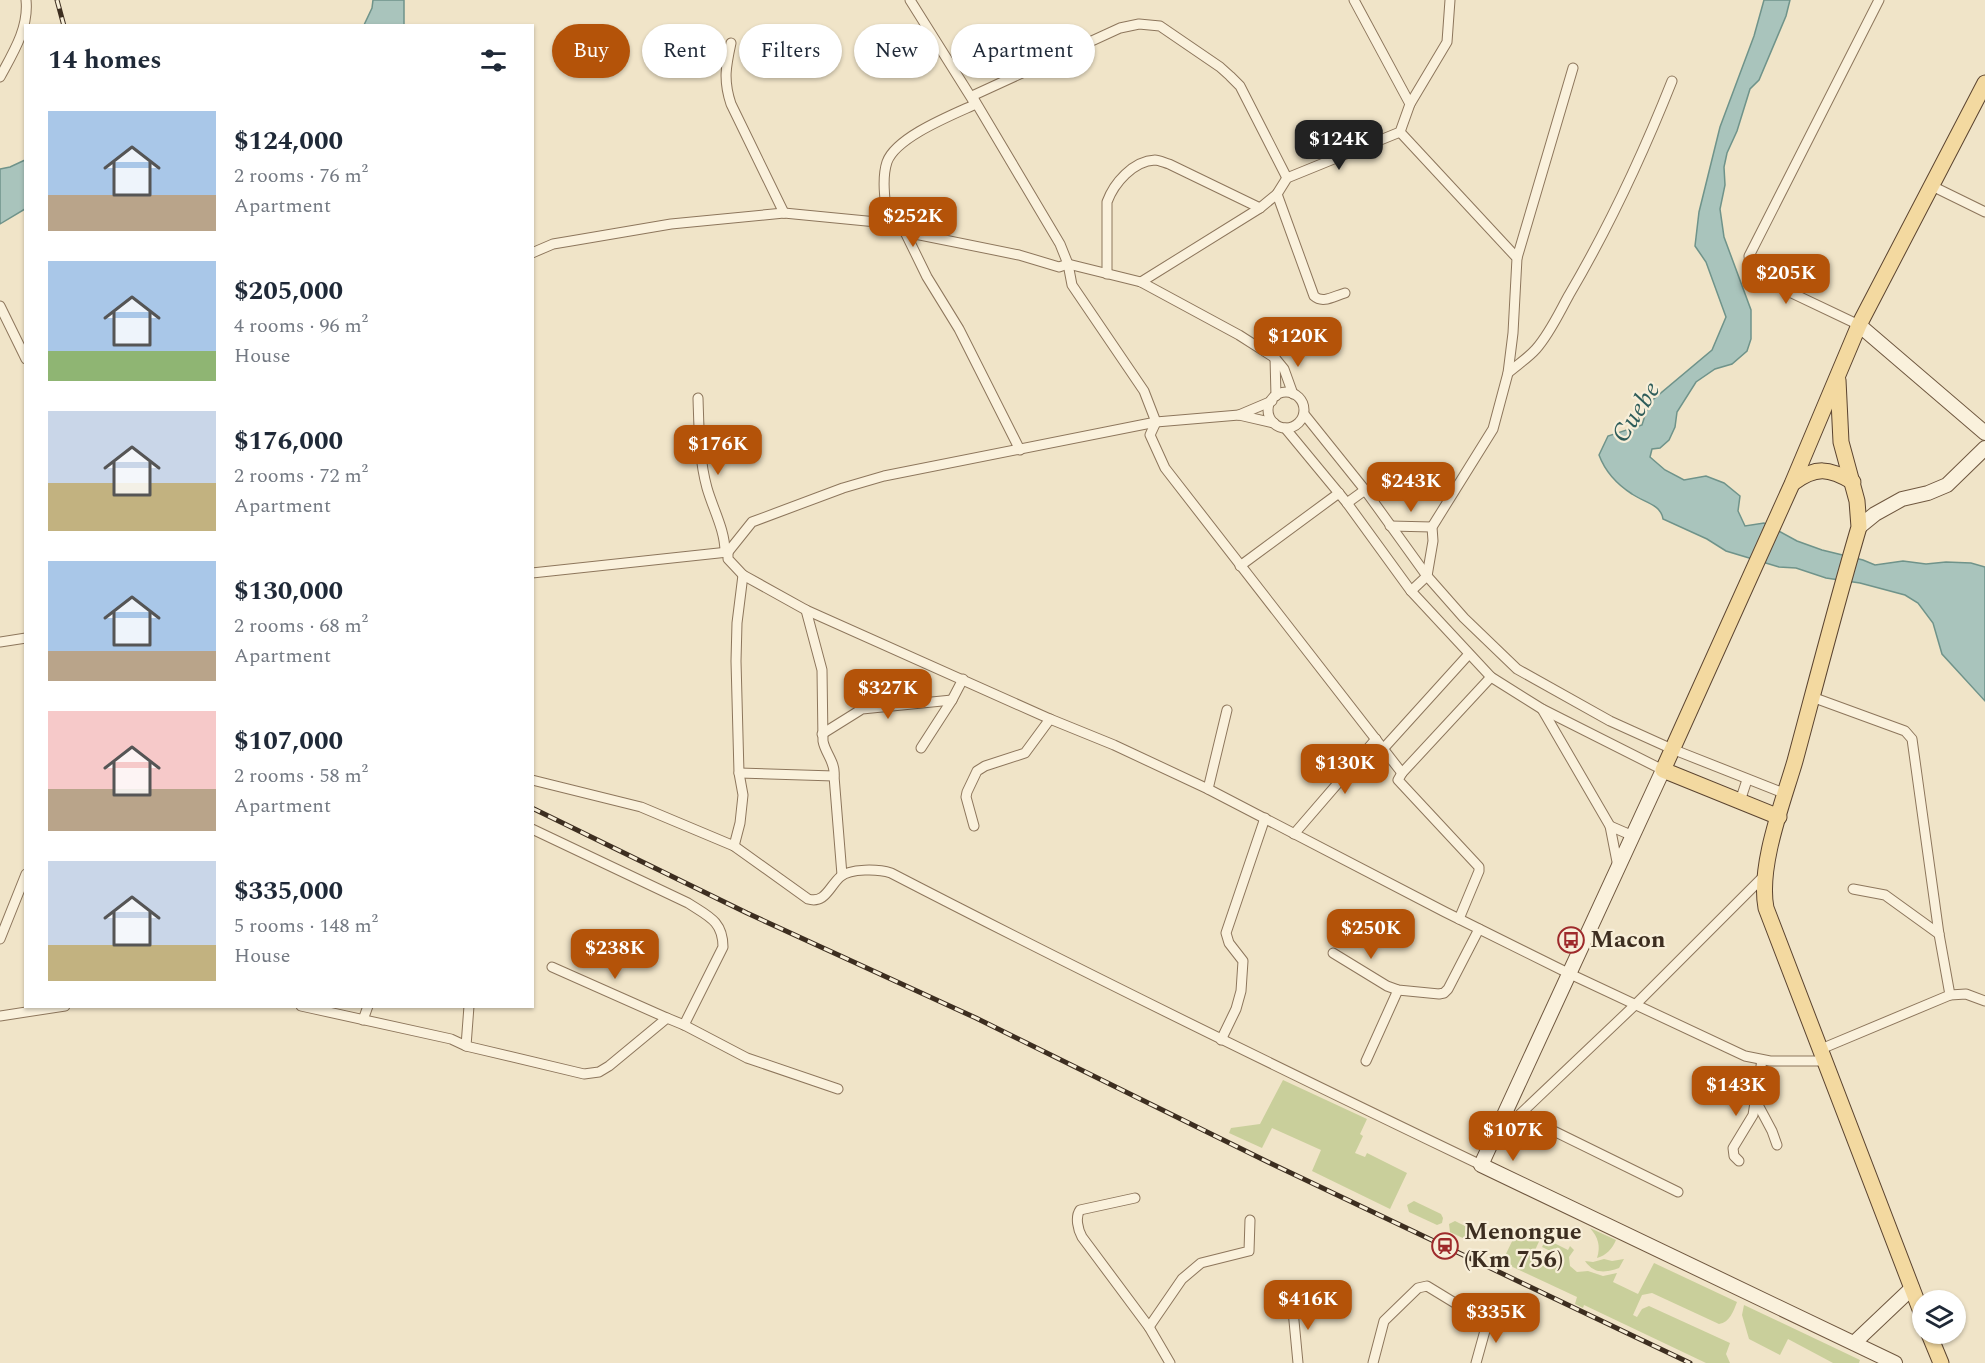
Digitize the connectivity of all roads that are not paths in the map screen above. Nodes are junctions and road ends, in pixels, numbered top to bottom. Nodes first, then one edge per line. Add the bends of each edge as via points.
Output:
1 (26, 0) edge
2 (910, 0) edge
3 (1354, 0) edge
4 (1450, 0) edge
5 (1879, 0) edge
6 (24, 24) edge
7 (24, 27) edge
8 (731, 43) dead end
9 (1573, 68) dead end
10 (0, 77) edge
11 (1672, 81) dead end
12 (1985, 83) edge
13 (974, 100) junction
14 (1410, 104) junction
15 (1400, 132) junction
16 (1287, 178) junction
17 (1932, 186) junction
18 (1277, 194) junction
19 (1260, 208) junction
20 (1985, 212) edge
21 (784, 213) junction
22 (886, 223) junction
23 (905, 232) junction
24 (534, 252) edge
25 (1517, 258) junction
26 (1068, 264) junction
27 (1107, 273) junction
28 (1141, 282) junction
29 (1345, 292) dead end
30 (0, 306) edge
31 (1859, 325) junction
32 (24, 355) edge
33 (1275, 358) junction
34 (1508, 373) junction
35 (1838, 380) junction
36 (1293, 394) junction
37 (699, 398) dead end
38 (1274, 398) junction
39 (1304, 414) junction
40 (1239, 415) junction
41 (1156, 422) junction
42 (1274, 423) junction
43 (1285, 428) junction
44 (1985, 433) edge
45 (1985, 448) edge
46 (1020, 450) junction
47 (1853, 482) junction
48 (1792, 484) junction
49 (1365, 490) junction
50 (1339, 493) junction
51 (1347, 503) junction
52 (1390, 526) junction
53 (1432, 527) junction
54 (1859, 527) junction
55 (726, 552) junction
56 (1240, 566) junction
57 (534, 573) edge
58 (743, 575) junction
59 (1427, 576) junction
60 (1411, 591) junction
61 (806, 610) junction
62 (24, 638) edge
63 (0, 642) edge
64 (1470, 654) junction
65 (1517, 669) junction
66 (1491, 677) junction
67 (963, 679) junction
68 (1506, 687) junction
69 (1812, 697) junction
70 (952, 700) junction
71 (1542, 709) junction
72 (1227, 710) dead end
73 (1050, 719) junction
74 (822, 734) junction
75 (1376, 739) junction
76 (921, 748) dead end
77 (1383, 749) junction
78 (1672, 749) junction
79 (1663, 770) junction
80 (739, 773) junction
81 (1402, 773) junction
82 (834, 776) junction
83 (534, 780) edge
84 (1747, 780) junction
85 (1208, 789) junction
86 (1786, 794) junction
87 (1740, 801) junction
88 (1779, 817) junction
89 (1265, 818) junction
90 (974, 826) dead end
91 (1610, 826) junction
92 (534, 830) edge
93 (1294, 834) junction
94 (1633, 836) junction
95 (734, 846) junction
96 (1618, 868) junction
97 (842, 875) junction
98 (1764, 876) junction
99 (24, 879) edge
100 (1853, 889) dead end
101 (1459, 919) junction
102 (1479, 929) junction
103 (1939, 934) junction
104 (0, 937) edge
105 (1333, 953) dead end
106 (552, 967) dead end
107 (1568, 973) junction
108 (1398, 990) junction
109 (1950, 995) junction
110 (1985, 1000) edge
111 (1636, 1004) junction
112 (52, 1008) edge
113 (310, 1008) edge
114 (367, 1008) edge
115 (469, 1008) edge
116 (0, 1016) edge
117 (667, 1018) junction
118 (363, 1020) junction
119 (684, 1025) junction
120 (1221, 1040) junction
121 (466, 1046) junction
122 (1824, 1055) junction
123 (1762, 1060) junction
124 (1366, 1061) dead end
125 (838, 1089) dead end
126 (1756, 1101) junction
127 (1521, 1115) junction
128 (1491, 1142) junction
129 (1777, 1144) dead end
130 (1739, 1161) dead end
131 (1481, 1165) junction
132 (1678, 1192) dead end
133 (1135, 1198) dead end
134 (1250, 1220) dead end
135 (1912, 1288) joint
136 (1292, 1300) dead end
137 (1149, 1327) junction
138 (1854, 1343) junction
139 (1933, 1344) edge
140 (1170, 1363) edge
141 (1298, 1363) edge
142 (1373, 1363) edge
143 (1476, 1363) edge
144 (1895, 1363) edge
145 (1941, 1363) edge

1 - 6 street
2 - 13 street
3 - 14 street
4 - 14 street via 1447,42
5 - 31 street via 1749,256 1756,276
7 - 10 street
8 - 21 street via 726,89
9 - 25 street
11 - 34 street via 1580,276 1535,349
12 - 17 main road
13 - 16 street via 1120,28 1139,24 1160,26 1220,67 1240,86
13 - 22 street via 905,140 891,154 885,173
13 - 26 street
14 - 15 street
15 - 16 street
15 - 25 street
16 - 18 street
17 - 20 street
17 - 31 main road
18 - 19 street
18 - 29 street via 1314,296 1325,300
19 - 27 street via 1169,164 1156,160 1137,166 1122,177 1107,202
19 - 28 street
21 - 22 street
21 - 24 street via 671,224 562,243
22 - 23 street
23 - 26 street via 1059,267
23 - 46 street
25 - 34 street
26 - 27 street
26 - 41 street via 1072,285 1144,391
27 - 28 street
28 - 33 street
30 - 32 street
31 - 35 main road
31 - 44 main road
33 - 36 street via 1284,369
33 - 38 street
34 - 53 street via 1493,429
35 - 47 main road via 1841,442
35 - 48 main road
36 - 38 street via 1281,393
36 - 39 street via 1302,402
37 - 55 street via 706,486
38 - 40 street
38 - 42 street via 1269,412
39 - 43 street via 1297,424
39 - 49 street
40 - 41 street
40 - 42 street
41 - 46 street
41 - 56 street via 1150,435 1165,468
42 - 43 street
43 - 50 street
45 - 54 main road via 1947,485 1902,500
46 - 55 street via 884,476 821,496 752,522
47 - 48 main road via 1818,470 1807,472
47 - 54 main road
48 - 78 main road
49 - 51 street
49 - 52 street
50 - 51 street
50 - 56 street
51 - 60 street
52 - 53 street
52 - 59 street
53 - 59 street
54 - 69 main road
55 - 57 street
55 - 58 street
56 - 75 street
58 - 61 street
58 - 80 street via 736,661
59 - 60 street
59 - 65 street
60 - 64 street
61 - 67 street
61 - 74 street via 822,670
62 - 63 street
64 - 66 street
64 - 77 street
65 - 68 street
65 - 78 street via 1610,721
66 - 68 street
66 - 81 street
67 - 70 street
67 - 73 street
68 - 71 street
69 - 86 main road
69 - 103 street via 1905,731 1912,739
70 - 74 street via 862,709
70 - 76 street
71 - 79 street
71 - 91 street
72 - 85 street
73 - 85 street
73 - 90 street via 1024,753 978,771 966,797
74 - 82 street
75 - 77 street
75 - 93 street
77 - 81 street
78 - 79 main road
78 - 84 street
79 - 87 main road
79 - 94 main road
80 - 82 street
80 - 95 street via 743,795
81 - 101 street via 1398,780 1479,867
82 - 97 street
83 - 95 street via 641,807
84 - 86 street
84 - 87 street
85 - 89 street
86 - 88 main road
87 - 88 main road
88 - 98 main road
89 - 93 street
89 - 120 street via 1226,933 1244,961 1236,1009
91 - 94 street
91 - 96 street
92 - 119 street via 688,903 719,926 723,947
93 - 101 street
94 - 96 main road
95 - 97 street via 808,899 823,898
96 - 107 main road
97 - 120 street via 867,870 891,873
98 - 111 street
98 - 122 main road via 1767,908
99 - 104 street
100 - 103 street via 1885,896
101 - 102 street
102 - 107 street
102 - 108 street via 1444,993
103 - 109 street
105 - 108 street
106 - 117 street
107 - 111 street
107 - 128 main road
108 - 124 street
109 - 110 street via 1966,994
109 - 122 street
111 - 123 street via 1744,1056
111 - 127 street
112 - 116 street
113 - 118 street
114 - 118 street
115 - 121 street
117 - 119 street
117 - 121 street via 609,1066 592,1073
118 - 121 street via 451,1039
119 - 125 street via 747,1058
120 - 131 street
122 - 123 street
122 - 135 main road
123 - 126 street
126 - 129 street
126 - 130 street via 1733,1148
127 - 128 street
127 - 132 street
128 - 131 main road
131 - 138 main road
133 - 137 street via 1080,1210 1078,1227
134 - 137 street via 1249,1251 1201,1263 1182,1279
135 - 138 main road
136 - 141 street
137 - 140 street
138 - 144 main road
139 - 145 main road
142 - 143 street via 1384,1321 1422,1286 1486,1322

